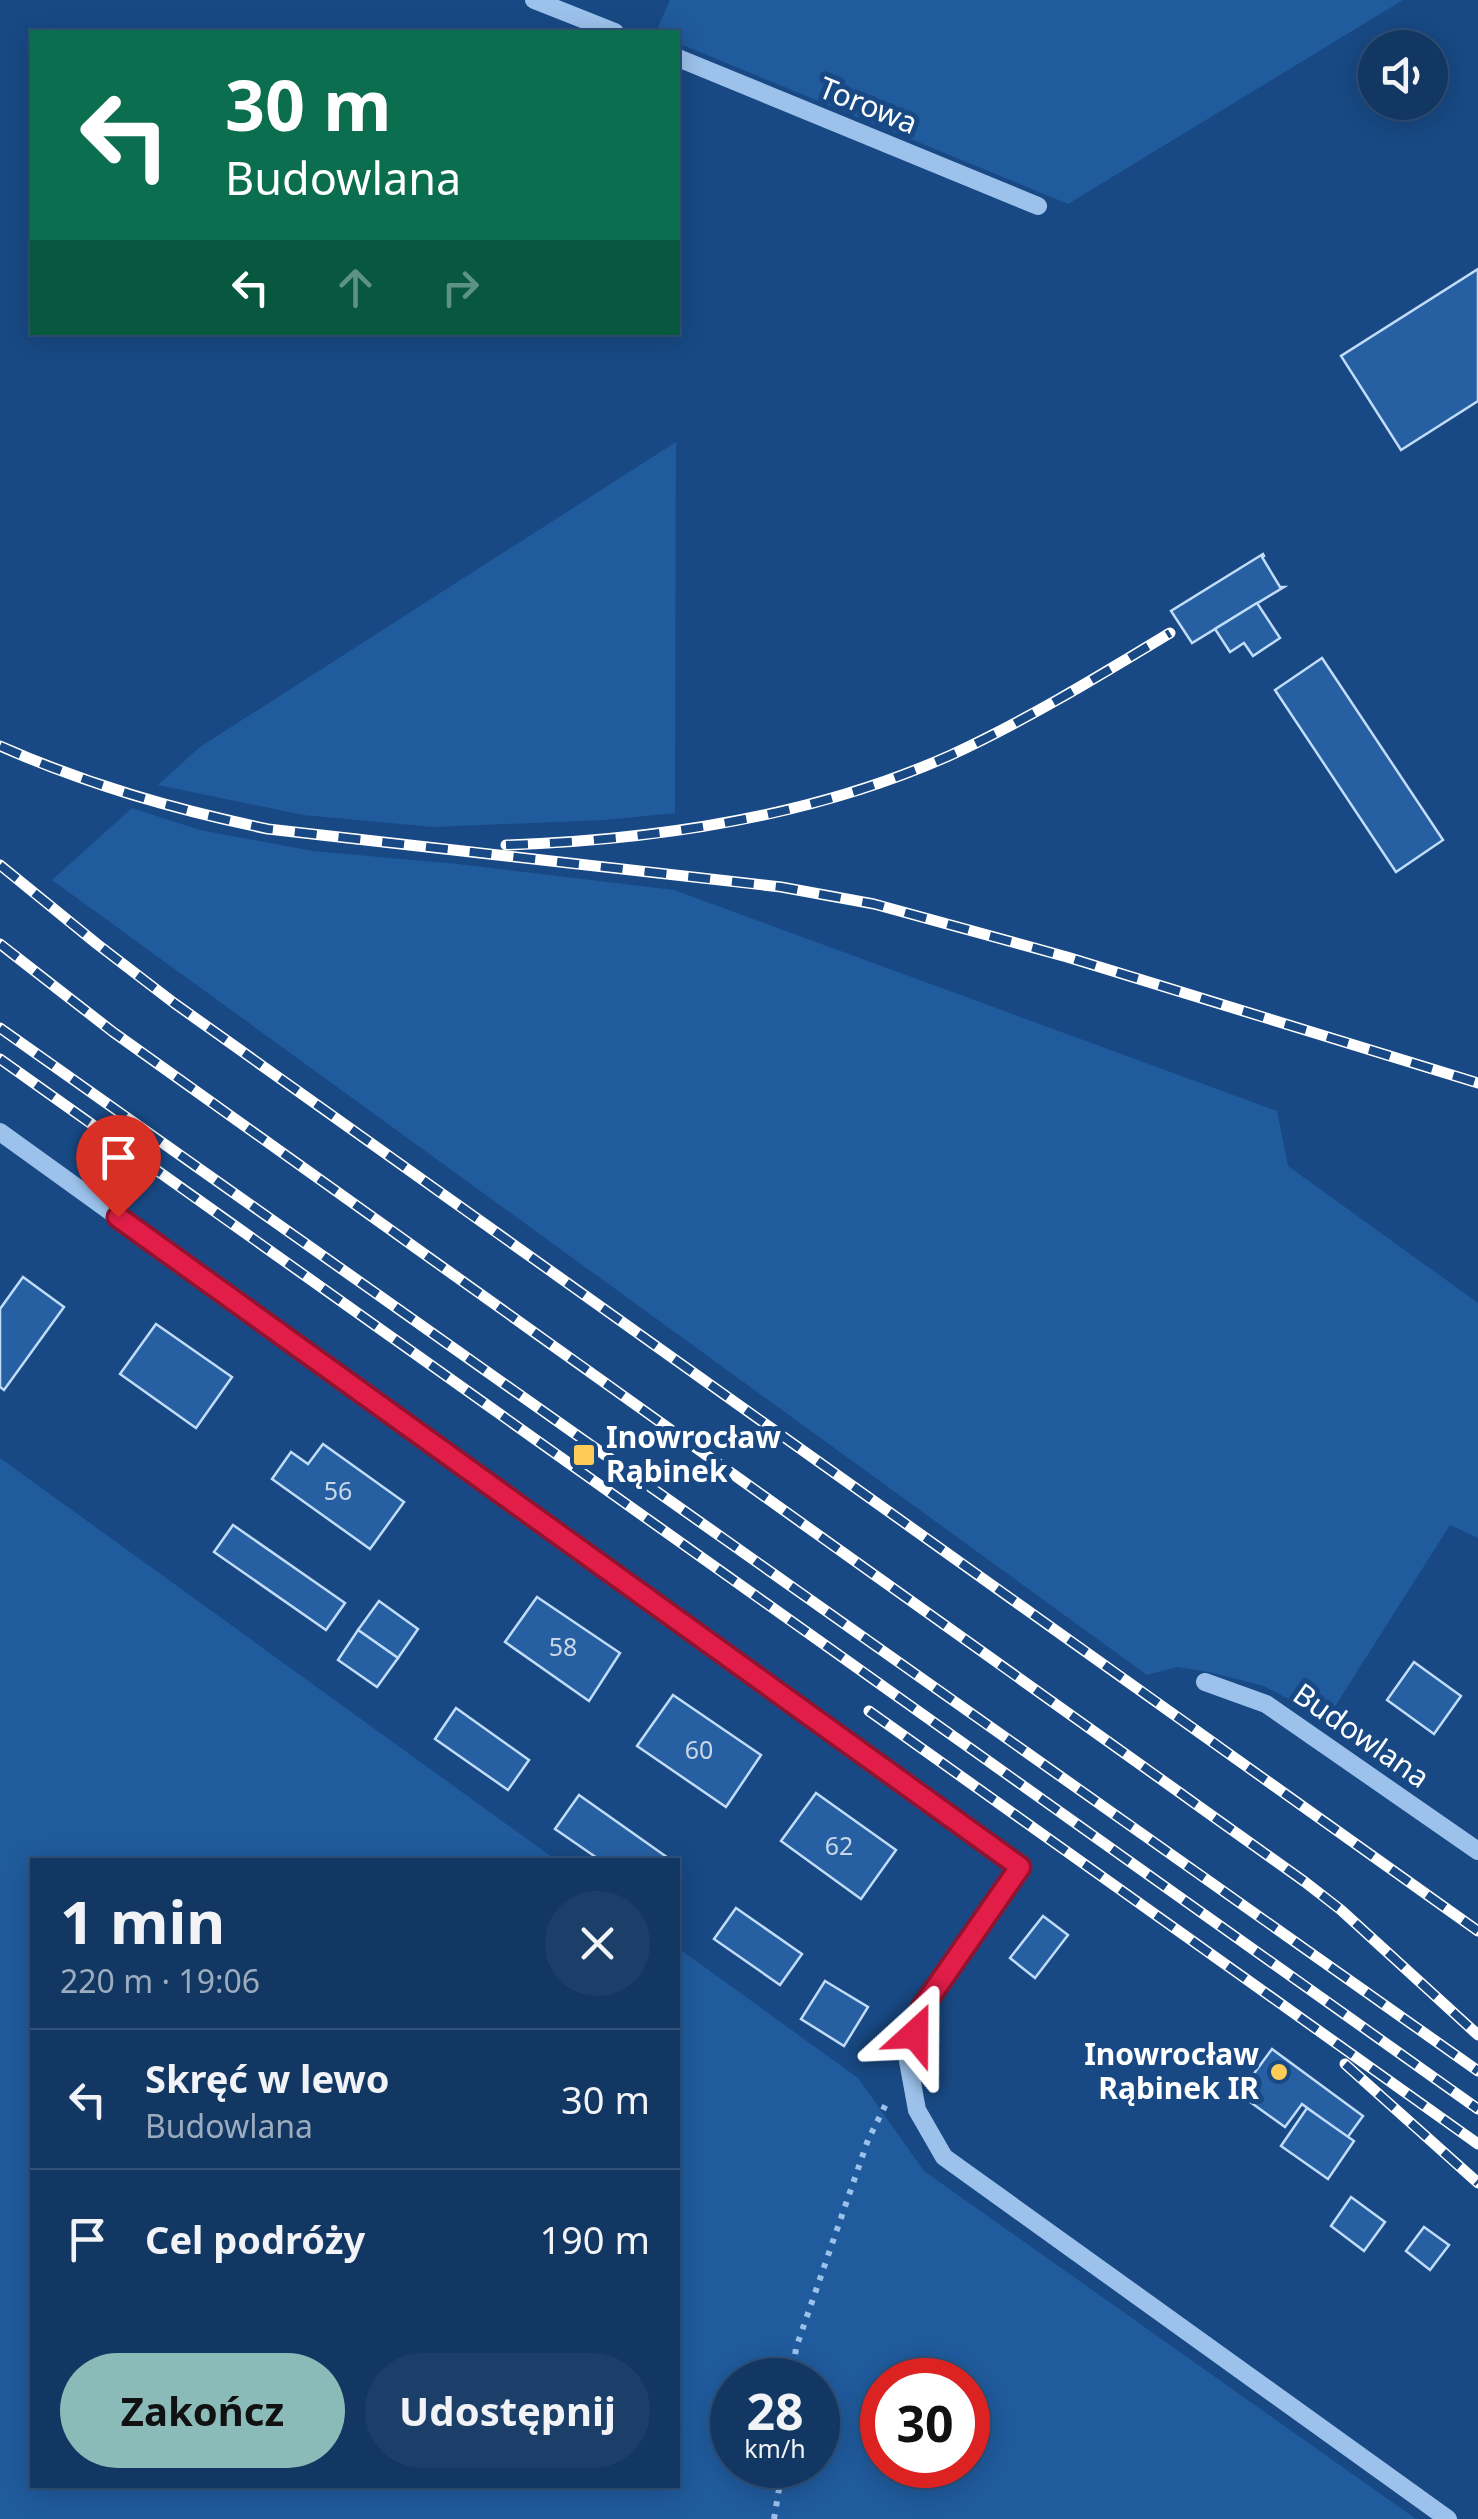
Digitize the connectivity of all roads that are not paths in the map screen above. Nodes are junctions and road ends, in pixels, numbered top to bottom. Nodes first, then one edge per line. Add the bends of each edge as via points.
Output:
1 (534, 0) edge
2 (610, 30) edge
3 (680, 59) edge
4 (1038, 206) dead end
5 (0, 1132) edge
6 (1205, 1682) dead end
7 (1478, 1851) edge
8 (1448, 2519) edge

1 - 2 street
3 - 4 street, Torowa
5 - 8 street via 1020,1867 922,2008 908,2061 916,2110 944,2156
6 - 7 street, Budowlana via 1266,1704

